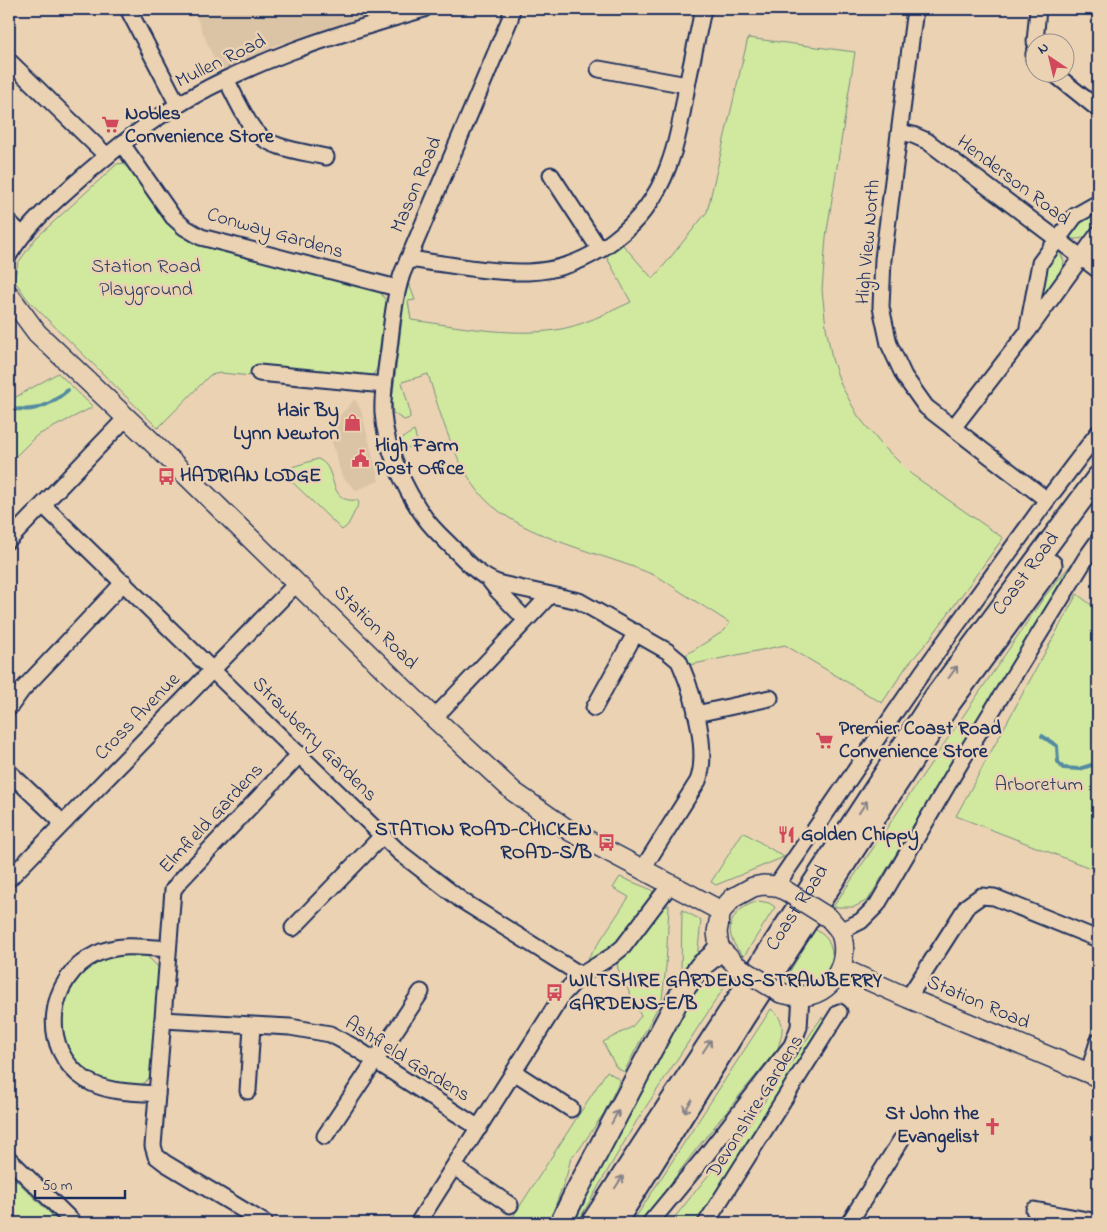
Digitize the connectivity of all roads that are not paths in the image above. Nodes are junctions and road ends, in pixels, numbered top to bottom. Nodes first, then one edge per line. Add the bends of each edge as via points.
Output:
1 (128, 9) edge
2 (424, 9) edge
3 (512, 9) edge
4 (703, 9) edge
5 (915, 9) edge
6 (1038, 9) edge
7 (1036, 32) edge
8 (9, 61) edge
9 (600, 70) dead end
10 (226, 79) junction
11 (1064, 82) edge
12 (687, 85) junction
13 (178, 105) junction
14 (1098, 109) edge
15 (900, 132) junction
16 (122, 144) junction
17 (107, 156) junction
18 (326, 157) dead end
19 (551, 175) dead end
20 (1098, 203) edge
21 (9, 222) edge
22 (1098, 234) edge
23 (1057, 239) junction
24 (16, 240) edge
25 (600, 250) junction
26 (9, 255) edge
27 (1081, 257) junction
28 (408, 259) junction
29 (1098, 270) edge
30 (397, 288) junction
31 (9, 295) edge
32 (9, 313) edge
33 (32, 329) junction
34 (1028, 331) junction
35 (259, 373) dead end
36 (384, 385) junction
37 (126, 418) junction
38 (953, 428) junction
39 (1098, 433) edge
40 (1098, 477) edge
41 (1047, 500) junction
42 (1098, 500) edge
43 (43, 505) junction
44 (9, 540) edge
45 (1098, 541) edge
46 (490, 581) junction
47 (124, 582) junction
48 (297, 582) junction
49 (550, 595) junction
50 (526, 620) junction
51 (636, 632) junction
52 (213, 669) junction
53 (770, 698) dead end
54 (9, 708) edge
55 (594, 708) dead end
56 (696, 714) junction
57 (434, 718) junction
58 (300, 754) junction
59 (9, 772) edge
60 (63, 823) junction
61 (382, 836) junction
62 (642, 870) junction
63 (9, 879) edge
64 (670, 886) junction
65 (781, 889) junction
66 (721, 911) junction
67 (835, 925) junction
68 (293, 928) dead end
69 (1098, 939) edge
70 (719, 948) junction
71 (168, 949) junction
72 (842, 968) junction
73 (581, 975) junction
74 (421, 992) dead end
75 (801, 996) junction
76 (908, 998) junction
77 (839, 1012) dead end
78 (163, 1020) junction
79 (252, 1026) junction
80 (1098, 1042) edge
81 (375, 1061) junction
82 (514, 1072) junction
83 (1093, 1076) edge
84 (248, 1091) dead end
85 (157, 1094) junction
86 (571, 1109) dead end
87 (479, 1128) junction
88 (325, 1136) dead end
89 (901, 1140) dead end
90 (9, 1159) edge
91 (454, 1167) junction
92 (510, 1205) dead end
93 (1034, 1210) dead end
94 (1098, 1222) edge
95 (74, 1223) edge
96 (265, 1223) edge
97 (418, 1223) edge
98 (561, 1223) edge
99 (592, 1223) edge
100 (614, 1223) edge
101 (650, 1223) edge
102 (706, 1223) edge
103 (849, 1223) edge

1 - 13 street
2 - 10 street, Mullen Road via 311,43
3 - 28 street, Mason Road
4 - 12 street
5 - 15 street, High View North
6 - 7 street
8 - 17 street
9 - 12 street
10 - 13 street, Mullen Road
10 - 18 street via 252,127 261,137 274,144
11 - 14 street
12 - 25 street via 673,152 663,180 632,223
13 - 16 street, Mullen Road
15 - 23 street, Henderson Road via 927,141
15 - 38 street, High View North via 881,307 889,344 904,376 926,407
16 - 17 street, Mullen Road
16 - 30 street, Conway Gardens via 173,217 201,237
17 - 24 street, Mullen Road
19 - 25 street
20 - 23 street via 1075,216
21 - 24 street
22 - 27 street
23 - 27 street, Henderson Road
23 - 34 street via 1038,267
24 - 26 street, Mullen Road
25 - 28 street via 563,267 530,272
27 - 29 street, Henderson Road
27 - 34 street
28 - 30 street, Mason Road
30 - 36 street, Mason Road
31 - 33 main road, Station Road
32 - 33 main road, Station Road
33 - 37 main road, Station Road
34 - 38 street
35 - 36 street
36 - 46 street, Mason Road via 383,413 387,434 413,499 437,532
37 - 43 street
37 - 48 main road, Station Road
38 - 41 street, High View North
39 - 41 street, Coast Road
99 -> 40 highway, Coast Road via 935,697
41 - 65 street, Coast Road via 922,673
42 -> 100 highway, Coast Road via 949,704
43 - 44 street
43 - 47 street, Strawberry Gardens
45 - 67 street, Coast Road via 876,905 861,921
46 - 49 street
46 - 50 street, Mason Road
47 - 52 street, Strawberry Gardens
47 - 54 street via 22,690
48 - 52 street, Cross Avenue
48 - 57 main road, Station Road
49 - 50 street
49 - 51 street via 579,601
50 - 57 street
51 - 55 street
51 - 56 street via 678,661
52 - 58 street, Strawberry Gardens
52 - 60 street, Cross Avenue
53 - 56 street
56 - 62 street via 702,756 700,774
57 - 62 main road, Station Road via 514,792 570,831
58 - 61 street, Strawberry Gardens
58 - 71 street, Elmfield Gardens via 175,887 171,898
59 - 60 street
60 - 63 street, Cross Avenue
61 - 68 street
61 - 73 street, Strawberry Gardens via 461,900
62 - 64 main road, Station Road
64 - 66 main road, Station Road
64 - 73 street via 623,947
65 - 66 main road via 763,885 753,887 733,898
65 - 67 main road, bridge
66 - 70 main road via 717,932
67 - 72 main road via 845,949
69 - 76 street via 994,897 981,896 967,906
70 - 75 main road, bridge via 737,966 781,993
98 -> 70 highway via 684,988
71 - 78 street, Elmfield Gardens
71 - 85 street via 115,948 88,958 62,986 54,1016 62,1054 86,1079 103,1088
72 - 75 main road via 831,983 819,991
72 - 76 main road, Station Road
73 - 82 street via 557,1004
74 - 81 street
75 - 101 street via 799,1027 792,1044
76 - 83 main road, Station Road
77 - 102 street, Devonshire Gardens
78 - 79 street, Ashfield Gardens
78 - 85 street, Elmfield Gardens
79 - 81 street, Ashfield Gardens via 324,1032 340,1038
79 - 84 street
80 - 83 street
81 - 87 street, Ashfield Gardens
81 - 88 street
82 - 86 street
82 - 87 street
85 - 96 street, Elmfield Gardens via 154,1152 160,1160
87 - 91 street
89 - 103 street
90 - 95 street
91 - 92 street
91 - 97 street
93 - 94 street

